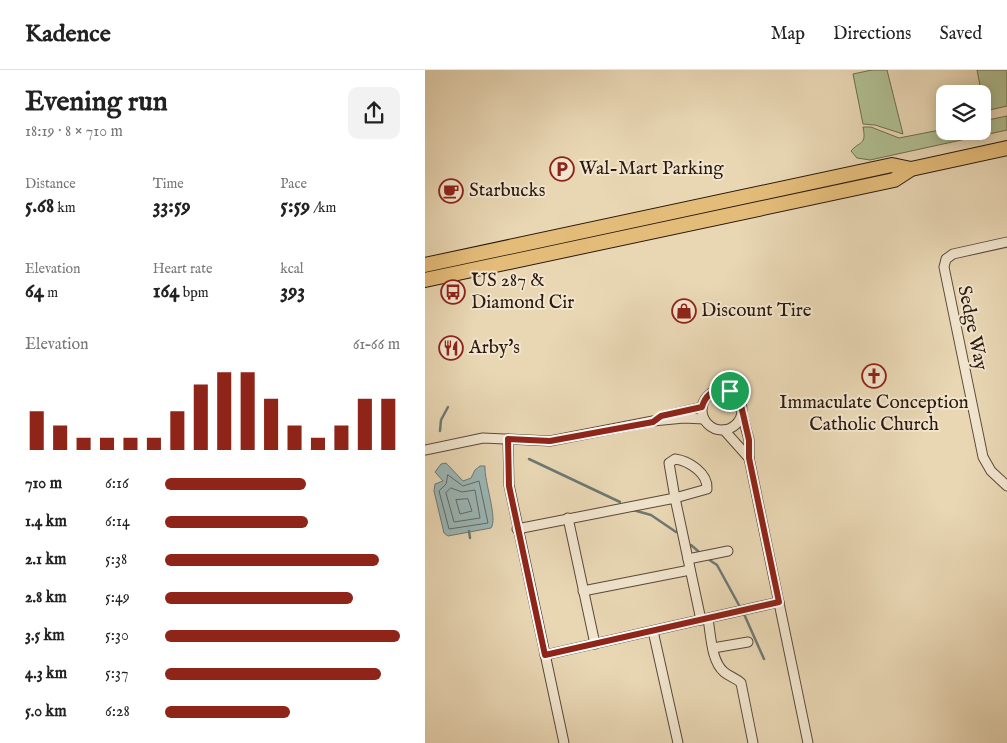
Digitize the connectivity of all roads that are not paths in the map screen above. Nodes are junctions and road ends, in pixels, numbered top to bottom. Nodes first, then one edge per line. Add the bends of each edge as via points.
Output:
1 (1007, 148) edge
2 (911, 169) junction
3 (1007, 242) edge
4 (425, 266) edge
5 (425, 280) edge
6 (702, 407) junction
7 (742, 414) junction
8 (704, 419) junction
9 (653, 422) junction
10 (724, 430) junction
11 (508, 439) junction
12 (425, 450) edge
13 (749, 458) junction
14 (1007, 486) edge
15 (675, 498) junction
16 (568, 518) junction
17 (517, 529) junction
18 (728, 551) dead end
19 (688, 559) junction
20 (690, 570) junction
21 (583, 591) junction
22 (779, 602) junction
23 (704, 620) junction
24 (653, 631) junction
25 (748, 642) dead end
26 (595, 644) junction
27 (713, 648) junction
28 (545, 655) junction
29 (564, 743) edge
30 (678, 743) edge
31 (753, 743) edge
32 (808, 743) edge

1 - 2 main road
2 - 4 main road via 892,165
2 - 5 main road via 894,180
3 - 14 street, Sedge Way via 953,254 943,266 983,457 991,471
6 - 7 street via 712,392 724,390 736,395
6 - 8 street
6 - 9 street via 661,416
7 - 10 street via 736,424
7 - 13 street via 749,440
8 - 9 street
8 - 10 street via 713,427
9 - 11 street via 550,441
10 - 13 street
11 - 12 street via 483,438
11 - 17 street via 509,486
13 - 22 street
15 - 15 street via 707,489 704,476 695,468 675,460 669,463
15 - 16 street
15 - 19 street
16 - 17 street
16 - 21 street
17 - 28 street
18 - 19 street
19 - 20 street
20 - 21 street
20 - 23 street
21 - 26 street
22 - 23 street
22 - 32 street
23 - 24 street
23 - 27 street
24 - 26 street
24 - 30 street
25 - 27 street
26 - 28 street
27 - 31 street via 724,672 741,684
28 - 29 street

